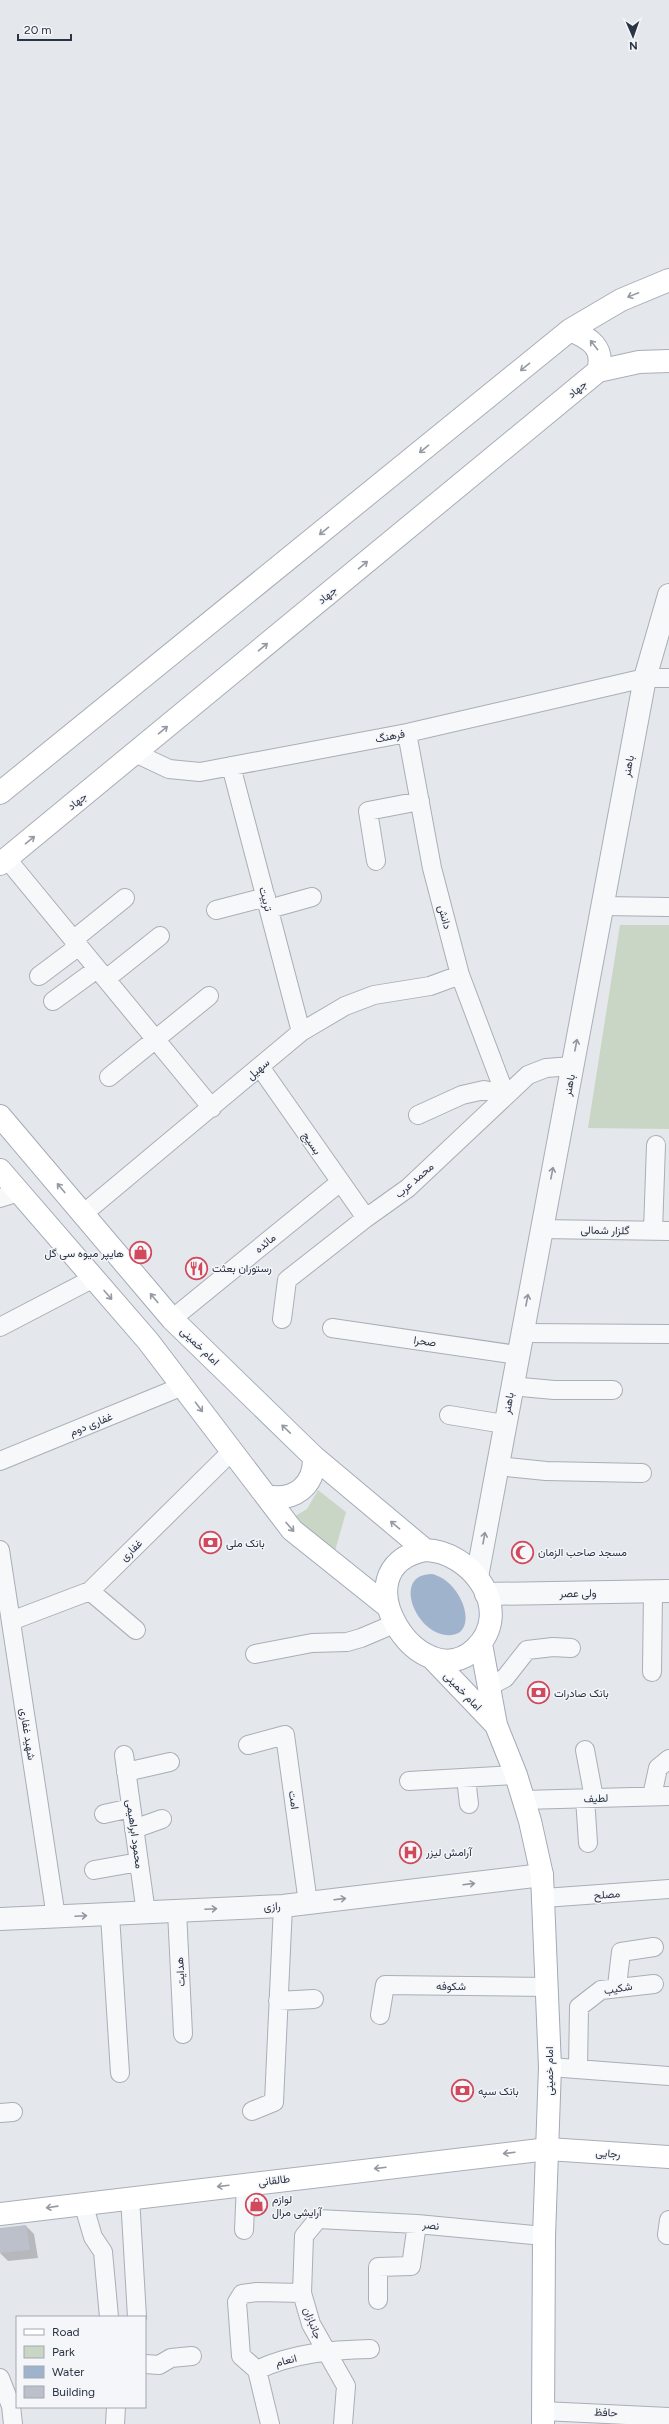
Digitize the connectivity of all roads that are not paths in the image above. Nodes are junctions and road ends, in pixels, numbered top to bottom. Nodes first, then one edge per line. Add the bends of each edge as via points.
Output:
1 (669, 280) edge
2 (570, 330) junction
3 (669, 362) edge
4 (598, 371) junction
5 (669, 595) edge
6 (645, 678) junction
7 (669, 678) edge
8 (407, 733) junction
9 (135, 753) junction
10 (231, 766) junction
11 (0, 793) edge
12 (420, 801) junction
13 (376, 861) dead end
14 (3, 862) edge
15 (312, 896) dead end
16 (126, 898) dead end
17 (267, 903) junction
18 (602, 906) junction
19 (669, 907) edge
20 (216, 910) dead end
21 (160, 936) dead end
22 (76, 943) junction
23 (102, 974) junction
24 (460, 975) junction
25 (39, 976) dead end
26 (209, 996) dead end
27 (53, 1001) dead end
28 (301, 1032) junction
29 (154, 1038) junction
30 (572, 1066) junction
31 (260, 1067) junction
32 (109, 1077) dead end
33 (505, 1094) junction
34 (212, 1108) junction
35 (418, 1115) dead end
36 (0, 1116) edge
37 (656, 1145) dead end
38 (0, 1170) edge
39 (339, 1183) junction
40 (9, 1195) edge
41 (83, 1214) junction
42 (366, 1218) junction
43 (541, 1229) junction
44 (661, 1231) edge
45 (94, 1278) junction
46 (172, 1319) junction
47 (282, 1319) dead end
48 (0, 1328) edge
49 (332, 1328) dead end
50 (521, 1333) junction
51 (669, 1334) edge
52 (517, 1355) junction
53 (183, 1386) junction
54 (511, 1386) junction
55 (613, 1390) dead end
56 (449, 1415) dead end
57 (504, 1424) junction
58 (232, 1451) junction
59 (314, 1456) junction
60 (0, 1461) edge
61 (497, 1466) junction
62 (642, 1473) dead end
63 (266, 1496) junction
64 (0, 1550) edge
65 (425, 1550) junction
66 (482, 1585) junction
67 (90, 1590) junction
68 (661, 1592) edge
69 (391, 1615) junction
70 (11, 1621) junction
71 (136, 1630) dead end
72 (7, 1643) edge
73 (481, 1644) junction
74 (571, 1648) dead end
75 (256, 1654) dead end
76 (431, 1656) junction
77 (652, 1672) dead end
78 (490, 1686) junction
79 (496, 1725) junction
80 (248, 1745) dead end
81 (585, 1750) dead end
82 (669, 1759) edge
83 (170, 1762) dead end
84 (516, 1775) junction
85 (466, 1778) junction
86 (409, 1781) dead end
87 (660, 1796) edge
88 (589, 1798) junction
89 (523, 1800) junction
90 (469, 1804) dead end
91 (131, 1808) junction
92 (104, 1814) dead end
93 (162, 1819) dead end
94 (134, 1829) junction
95 (588, 1843) dead end
96 (139, 1862) junction
97 (94, 1870) dead end
98 (542, 1875) junction
99 (669, 1889) edge
100 (544, 1898) junction
101 (308, 1903) junction
102 (284, 1906) junction
103 (177, 1911) junction
104 (146, 1913) junction
105 (110, 1915) junction
106 (56, 1918) junction
107 (0, 1919) edge
108 (654, 1947) dead end
109 (654, 1984) dead end
110 (617, 1986) junction
111 (548, 1987) junction
112 (314, 1999) dead end
113 (278, 2001) junction
114 (380, 2016) dead end
115 (183, 2034) dead end
116 (550, 2067) junction
117 (578, 2069) junction
118 (120, 2073) dead end
119 (669, 2076) edge
120 (252, 2111) dead end
121 (548, 2148) junction
122 (669, 2157) edge
123 (246, 2184) junction
124 (130, 2197) junction
125 (83, 2203) junction
126 (0, 2214) edge
127 (318, 2219) joint
128 (417, 2224) junction
129 (244, 2230) dead end
130 (544, 2236) junction
131 (302, 2293) junction
132 (378, 2300) dead end
133 (109, 2316) edge
134 (137, 2316) edge
135 (370, 2349) dead end
136 (325, 2351) junction
137 (192, 2356) dead end
138 (146, 2364) edge
139 (257, 2370) junction
140 (0, 2378) edge
141 (116, 2408) edge
142 (543, 2417) edge
143 (669, 2417) edge
144 (625, 2418) edge
145 (13, 2424) edge
146 (114, 2424) edge
147 (270, 2424) edge
148 (343, 2424) edge

1 -> 2 main road via 621,300
4 -> 2 main road via 602,360 598,349 584,336
2 -> 11 main road
3 - 4 main road, جهاد via 639,362
9 -> 4 main road, جهاد
5 - 6 street, باهنر
6 - 7 street, فرهنگ
6 - 8 street, فرهنگ
6 - 18 street, باهنر
8 - 10 street, فرهنگ
8 - 12 street, دانش
9 - 10 street, فرهنگ via 169,769 200,772
14 -> 9 main road, جهاد
10 - 17 street, تربیت
12 - 13 street via 368,811
12 - 24 street, دانش via 432,868
14 - 22 street
15 - 17 street
16 - 22 street
17 - 20 street
17 - 28 street, تربیت
18 - 19 street
30 -> 18 street, باهنر
21 - 23 street
22 - 23 street
22 - 25 street
23 - 27 street
23 - 29 street
24 - 28 street, سهیل via 430,986 374,995 345,1006
24 - 33 street, دانش
26 - 29 street
28 - 31 street, سهیل
29 - 32 street
29 - 34 street
30 - 33 street, محمد عرب via 546,1068 528,1075
43 -> 30 street, باهنر
31 - 34 street, سهیل
31 - 39 street, بسیج
33 - 35 street via 484,1090 462,1095
33 - 42 street, محمد عرب via 408,1188
34 - 41 street, سهیل
41 -> 36 main road, امام خمینی
37 - 44 street
38 - 40 main road
39 - 42 street, بسیج
39 - 46 street, مائده
40 - 45 main road
46 -> 41 main road, امام خمینی
42 - 47 street, محمد عرب via 287,1280
43 - 44 street, گلزار شمالی
50 -> 43 street, باهنر
45 - 48 street
45 -> 53 main road
59 -> 46 main road, امام خمینی
49 - 52 street, صحرا
50 - 51 street
50 - 52 street, باهنر
52 - 54 street, باهنر
53 -> 58 main road
53 - 60 street, غفاری دوم
54 - 55 street via 554,1390
54 - 57 street, باهنر
56 - 57 street
57 - 61 street, باهنر
58 - 63 main road
58 - 67 street, غفاری
59 - 63 main road via 314,1467 305,1486 287,1497
65 -> 59 main road, امام خمینی
61 - 62 street via 546,1471
66 -> 61 street, باهنر
63 -> 69 main road via 292,1530
64 - 70 street, شهید غفاری
65 - 66 main road via 455,1557
65 - 69 main road via 414,1552 396,1566 387,1586
66 - 68 street, ولی عصر
66 - 73 main road via 489,1624
67 - 70 street, غفاری
67 - 71 street
68 - 77 street
69 - 75 street via 372,1634 347,1642 312,1643
69 - 76 main road via 413,1647
70 - 72 street, شهید غفاری
72 - 106 street, شهید غفاری
73 - 76 main road via 462,1657 452,1659
73 - 78 main road, امام خمینی
74 - 78 street via 527,1650 506,1678
76 - 79 main road, امام خمینی
78 - 79 main road, امام خمینی
79 - 84 main road, امام خمینی
80 - 101 street, امت via 285,1735
81 - 88 street
82 - 87 street via 658,1768
83 - 91 street, محمود ابراهیمی via 125,1764
84 - 85 street
84 - 89 main road, امام خمینی
85 - 86 street
85 - 90 street
87 - 88 street, لطیف
88 - 89 street, لطیف
88 - 95 street
89 - 98 main road, امام خمینی
91 - 92 street
91 - 94 street, محمود ابراهیمی
93 - 94 street
94 - 96 street, محمود ابراهیمی
96 - 97 street
96 - 104 street, محمود ابراهیمی
98 - 100 main road, امام خمینی
101 -> 98 street, رازی
99 - 100 street, مصلح
100 - 111 main road, امام خمینی
101 - 102 street, رازی
103 -> 102 street, رازی
102 - 113 street
103 - 104 street, رازی
103 - 115 street, هدایت
104 - 105 street, رازی
106 -> 105 street, رازی
105 - 118 street
106 - 107 street, رازی
108 - 110 street via 621,1952
109 - 110 street, شکیب
110 - 117 street, شکیب via 601,1990 579,2007
111 - 114 street, شکوفه via 385,1985
111 - 116 main road, امام خمینی
112 - 113 street
113 - 120 street via 274,2102
116 - 117 street
116 - 121 main road, امام خمینی
117 - 119 street
121 - 122 main road, رجایی
121 -> 123 main road, طالقانی
121 - 130 main road, امام خمینی
123 -> 124 main road, طالقانی
123 - 129 street
124 - 125 main road, طالقانی
124 - 134 street
125 -> 126 main road, طالقانی
125 - 133 street via 92,2237 103,2252
127 - 128 street, نصر
127 - 131 street, جانبازان via 304,2236
128 - 130 street, نصر
128 - 132 street via 411,2266 378,2267
130 - 142 main road, امام خمینی
131 - 136 street, جانبازان via 311,2324
131 - 139 street via 242,2294 237,2302 241,2356
135 - 136 street, انعام
136 - 139 street, انعام via 272,2363
136 - 148 street, جانبازان via 346,2386
137 - 138 street via 171,2358 159,2365
139 - 147 street
140 - 145 street via 11,2406
141 - 146 street
142 - 144 street, حافظ
143 - 144 street, حافظ

